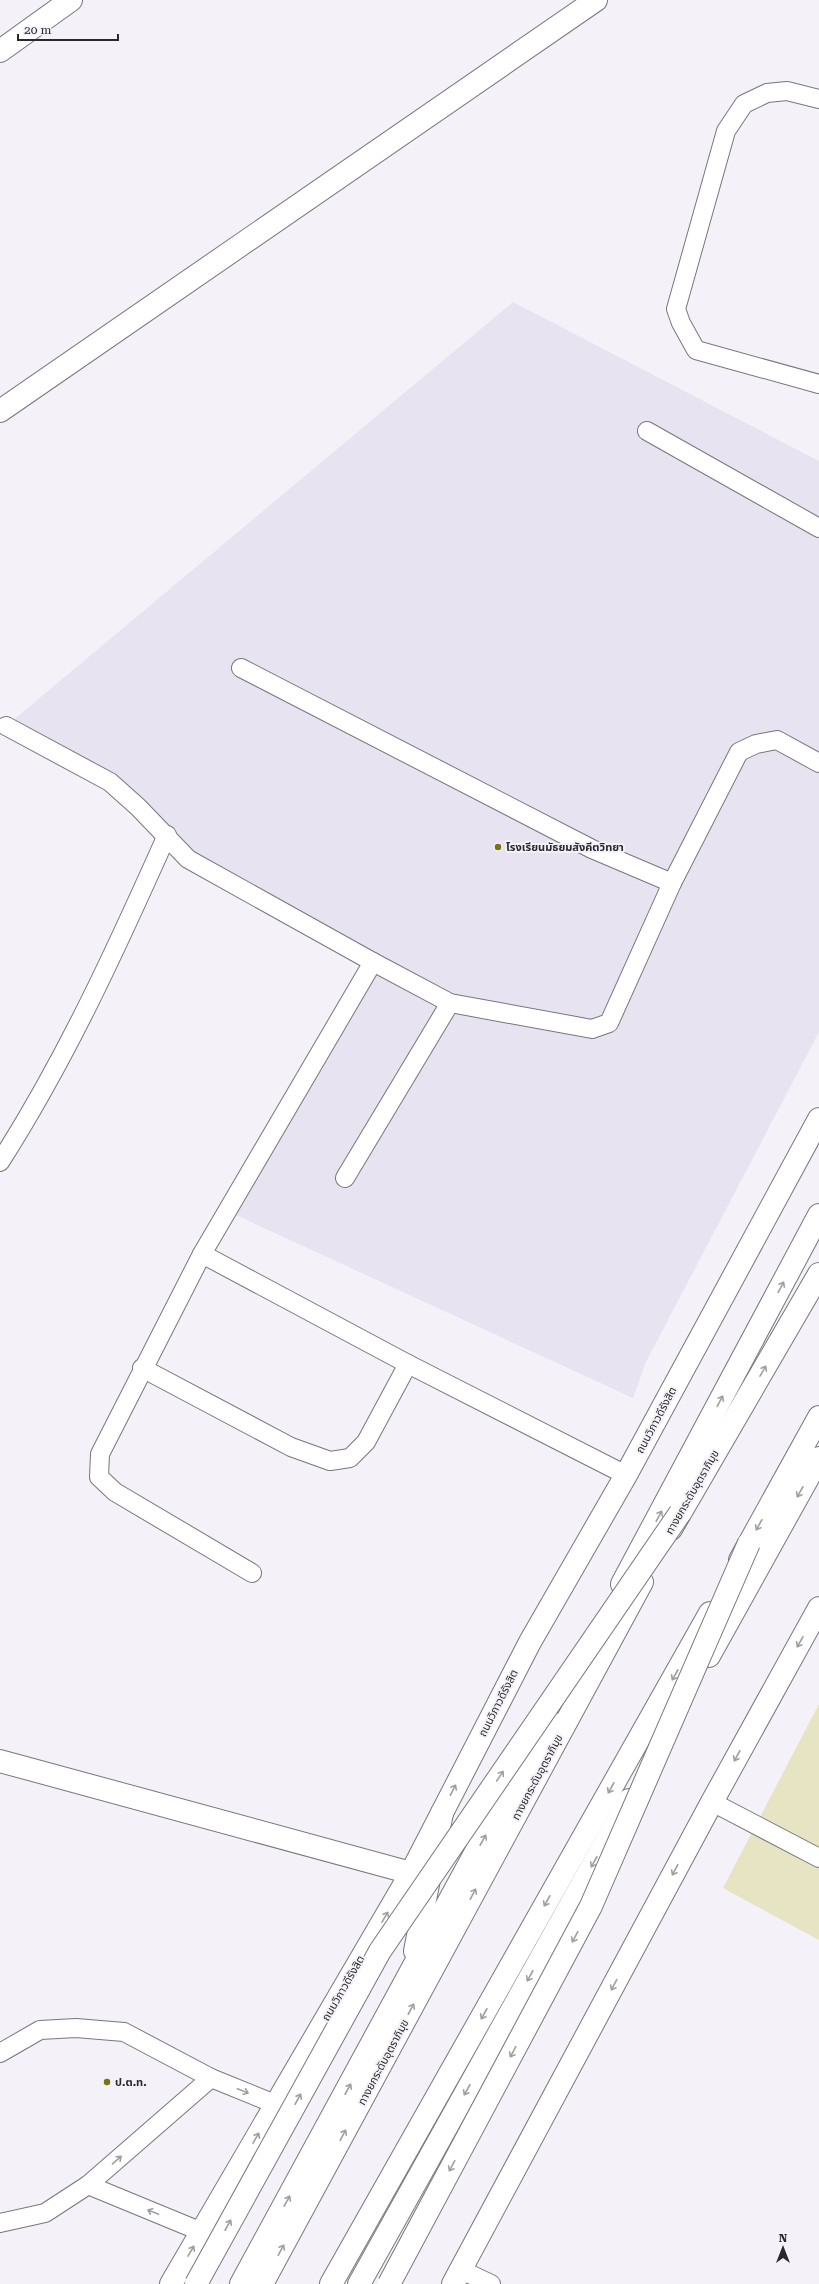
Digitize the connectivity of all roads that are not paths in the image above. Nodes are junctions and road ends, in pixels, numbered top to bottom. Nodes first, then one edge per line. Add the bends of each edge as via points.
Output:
1 (71, 0) edge
2 (596, 0) edge
3 (0, 51) edge
4 (819, 99) edge
5 (819, 384) edge
6 (0, 411) edge
7 (647, 431) dead end
8 (819, 528) edge
9 (241, 668) dead end
10 (6, 726) dead end
11 (819, 763) edge
12 (166, 835) junction
13 (672, 883) junction
14 (373, 962) junction
15 (450, 1003) junction
16 (819, 1119) edge
17 (0, 1162) edge
18 (345, 1178) dead end
19 (819, 1215) edge
20 (202, 1254) junction
21 (819, 1274) edge
22 (408, 1364) junction
23 (142, 1368) junction
24 (819, 1417) edge
25 (819, 1458) edge
26 (626, 1475) junction
27 (680, 1513) junction
28 (749, 1543) junction
29 (252, 1573) dead end
30 (819, 1608) edge
31 (0, 1761) edge
32 (712, 1802) junction
33 (442, 1813) junction
34 (819, 1858) edge
35 (411, 1873) junction
36 (411, 1972) junction
37 (0, 2053) edge
38 (211, 2078) junction
39 (275, 2104) junction
40 (88, 2185) junction
41 (0, 2223) edge
42 (202, 2232) junction
43 (457, 2277) edge
44 (171, 2284) edge
45 (196, 2284) edge
46 (241, 2284) edge
47 (262, 2284) edge
48 (331, 2284) edge
49 (359, 2284) edge
50 (389, 2284) edge
51 (491, 2284) edge

1 - 3 main road
2 - 6 main road
4 - 5 lane via 787,91 766,93 744,104 726,131 676,309 696,350
7 - 8 lane
9 - 13 lane via 592,849
10 - 12 lane via 110,782
11 - 13 lane via 777,740 756,744 739,752
12 - 14 lane via 188,859
12 - 17 lane via 134,909 54,1072
13 - 15 lane via 610,1023 592,1029
14 - 15 lane
14 - 20 lane
15 - 18 lane
16 - 26 main road, ถนนวิภาวดีรังสิต
36 -> 19 main road
20 - 22 lane
20 - 23 lane
27 -> 21 main road, ทางยกระดับอุตราภิมุข
22 - 23 lane via 366,1442 350,1458 330,1461 291,1447
22 - 26 lane
23 - 29 lane via 100,1454 98,1477 115,1492
24 -> 28 main road
25 -> 49 main road
33 -> 26 main road, ถนนวิภาวดีรังสิต via 530,1642
45 -> 27 main road, bridge via 380,1951
47 -> 27 main road, ทางยกระดับอุตราภิมุข, bridge
28 -> 48 main road, bridge
28 -> 50 main road, bridge via 591,1906
30 -> 32 main road
31 - 35 main road
32 - 34 lane
32 -> 43 main road
33 - 35 main road, ถนนวิภาวดีรังสิต
33 - 36 main road
39 -> 35 main road, ถนนวิภาวดีรังสิต
46 -> 36 main road
37 - 38 lane via 40,2030 76,2028 124,2032
38 -> 39 lane
40 -> 38 lane
42 -> 39 main road, ถนนวิภาวดีรังสิต
40 - 41 lane via 45,2213
42 -> 40 lane
44 -> 42 main road, ถนนวิภาวดีรังสิต
43 - 51 lane

